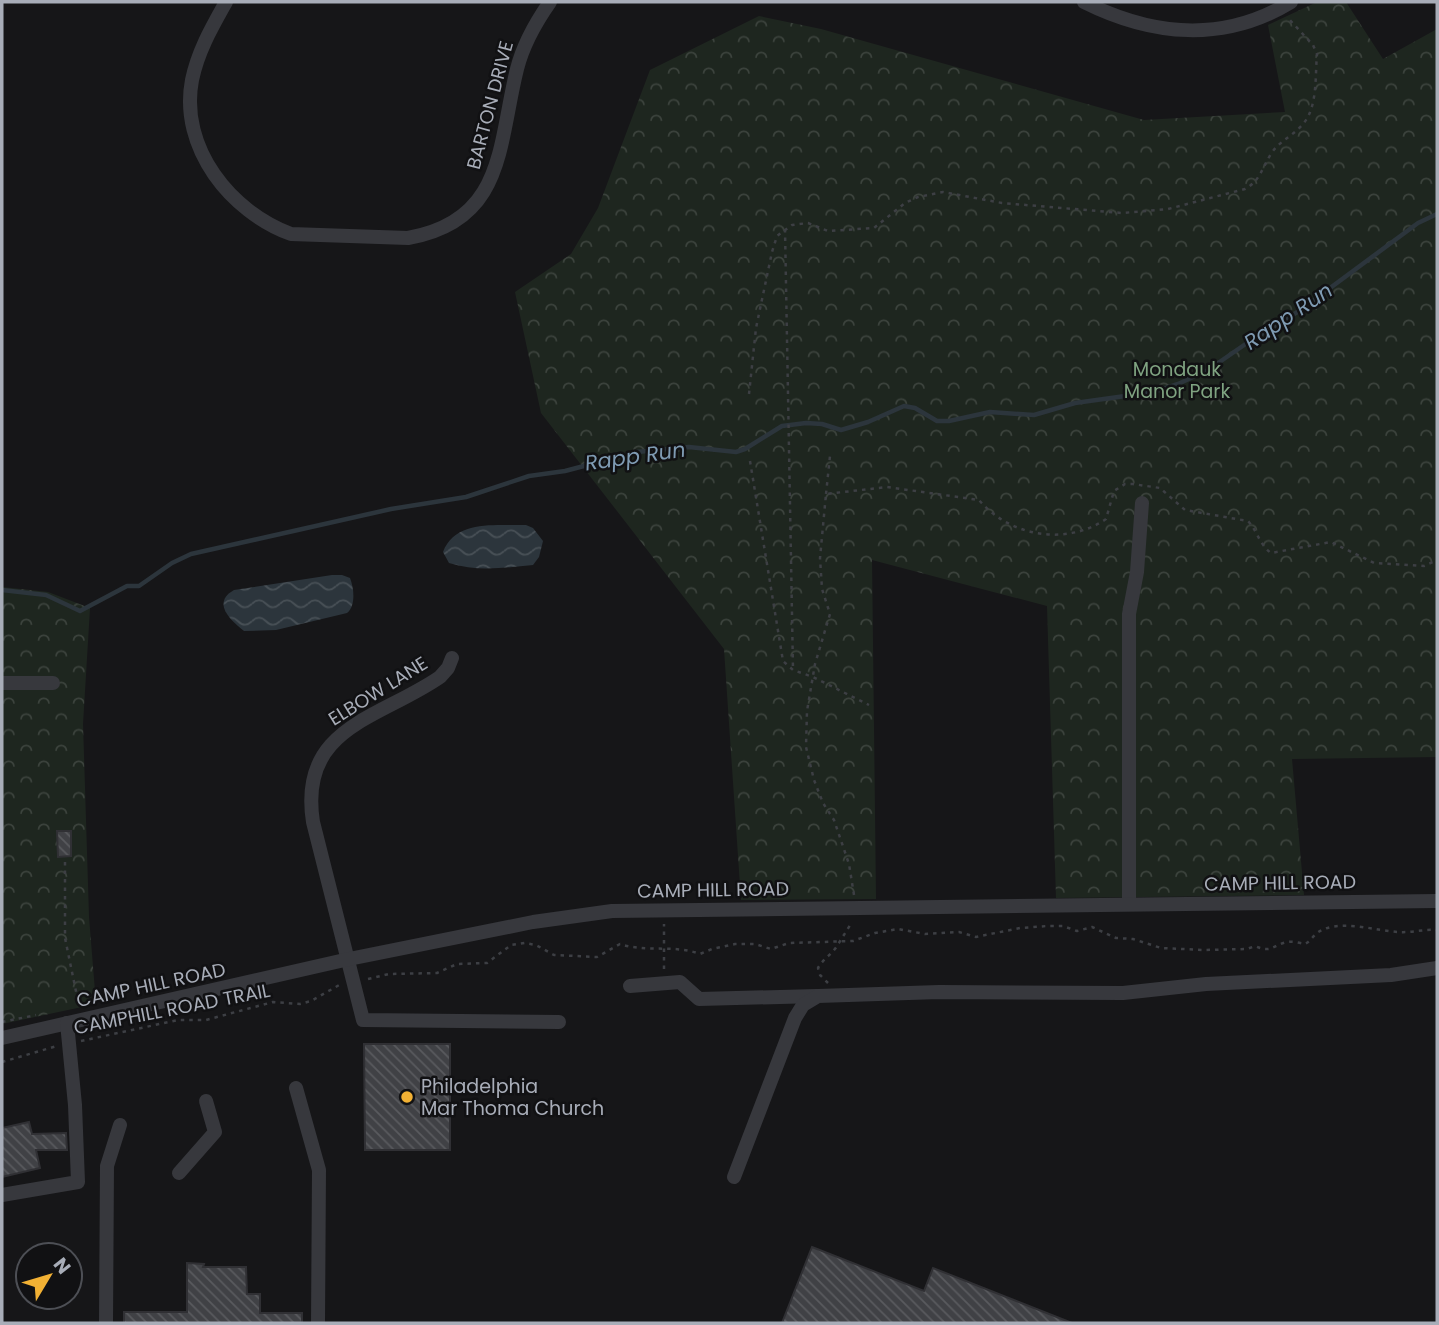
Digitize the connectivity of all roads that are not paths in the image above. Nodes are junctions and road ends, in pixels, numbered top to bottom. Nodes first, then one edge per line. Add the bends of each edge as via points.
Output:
1 (226, 2) edge
2 (550, 2) edge
3 (1084, 2) edge
4 (1285, 5) edge
5 (1142, 503) dead end
6 (453, 658) dead end
7 (53, 683) dead end
8 (2, 684) edge
9 (1437, 901) edge
10 (1129, 904) junction
11 (349, 959) junction
12 (1437, 968) edge
13 (630, 986) dead end
14 (825, 995) junction
15 (559, 1022) dead end
16 (67, 1023) junction
17 (2, 1038) edge
18 (296, 1088) dead end
19 (206, 1101) dead end
20 (121, 1125) dead end
21 (178, 1173) dead end
22 (734, 1178) dead end
23 (2, 1195) edge
24 (106, 1323) edge
25 (318, 1323) edge

1 - 2 street, BARTON DRIVE via 203,44 190,96 197,138 223,187 253,215 291,234 408,238 439,229 479,200 502,142 517,66 531,31
3 - 4 street via 1114,17 1186,30 1230,26
5 - 10 street via 1129,614
6 - 11 street, ELBOW LANE via 425,687 333,740 318,761 310,805
7 - 8 street
9 - 10 street, CAMP HILL ROAD
10 - 11 street, CAMP HILL ROAD via 612,911
11 - 15 street, ELBOW LANE via 363,1020
11 - 16 street, CAMP HILL ROAD
12 - 14 street via 1123,992
13 - 14 street via 680,982 699,999
14 - 22 street via 803,1005 795,1018
16 - 17 street, CAMP HILL ROAD
16 - 23 street via 78,1182
18 - 25 street via 319,1170
19 - 21 street via 215,1132
20 - 24 street via 107,1166

